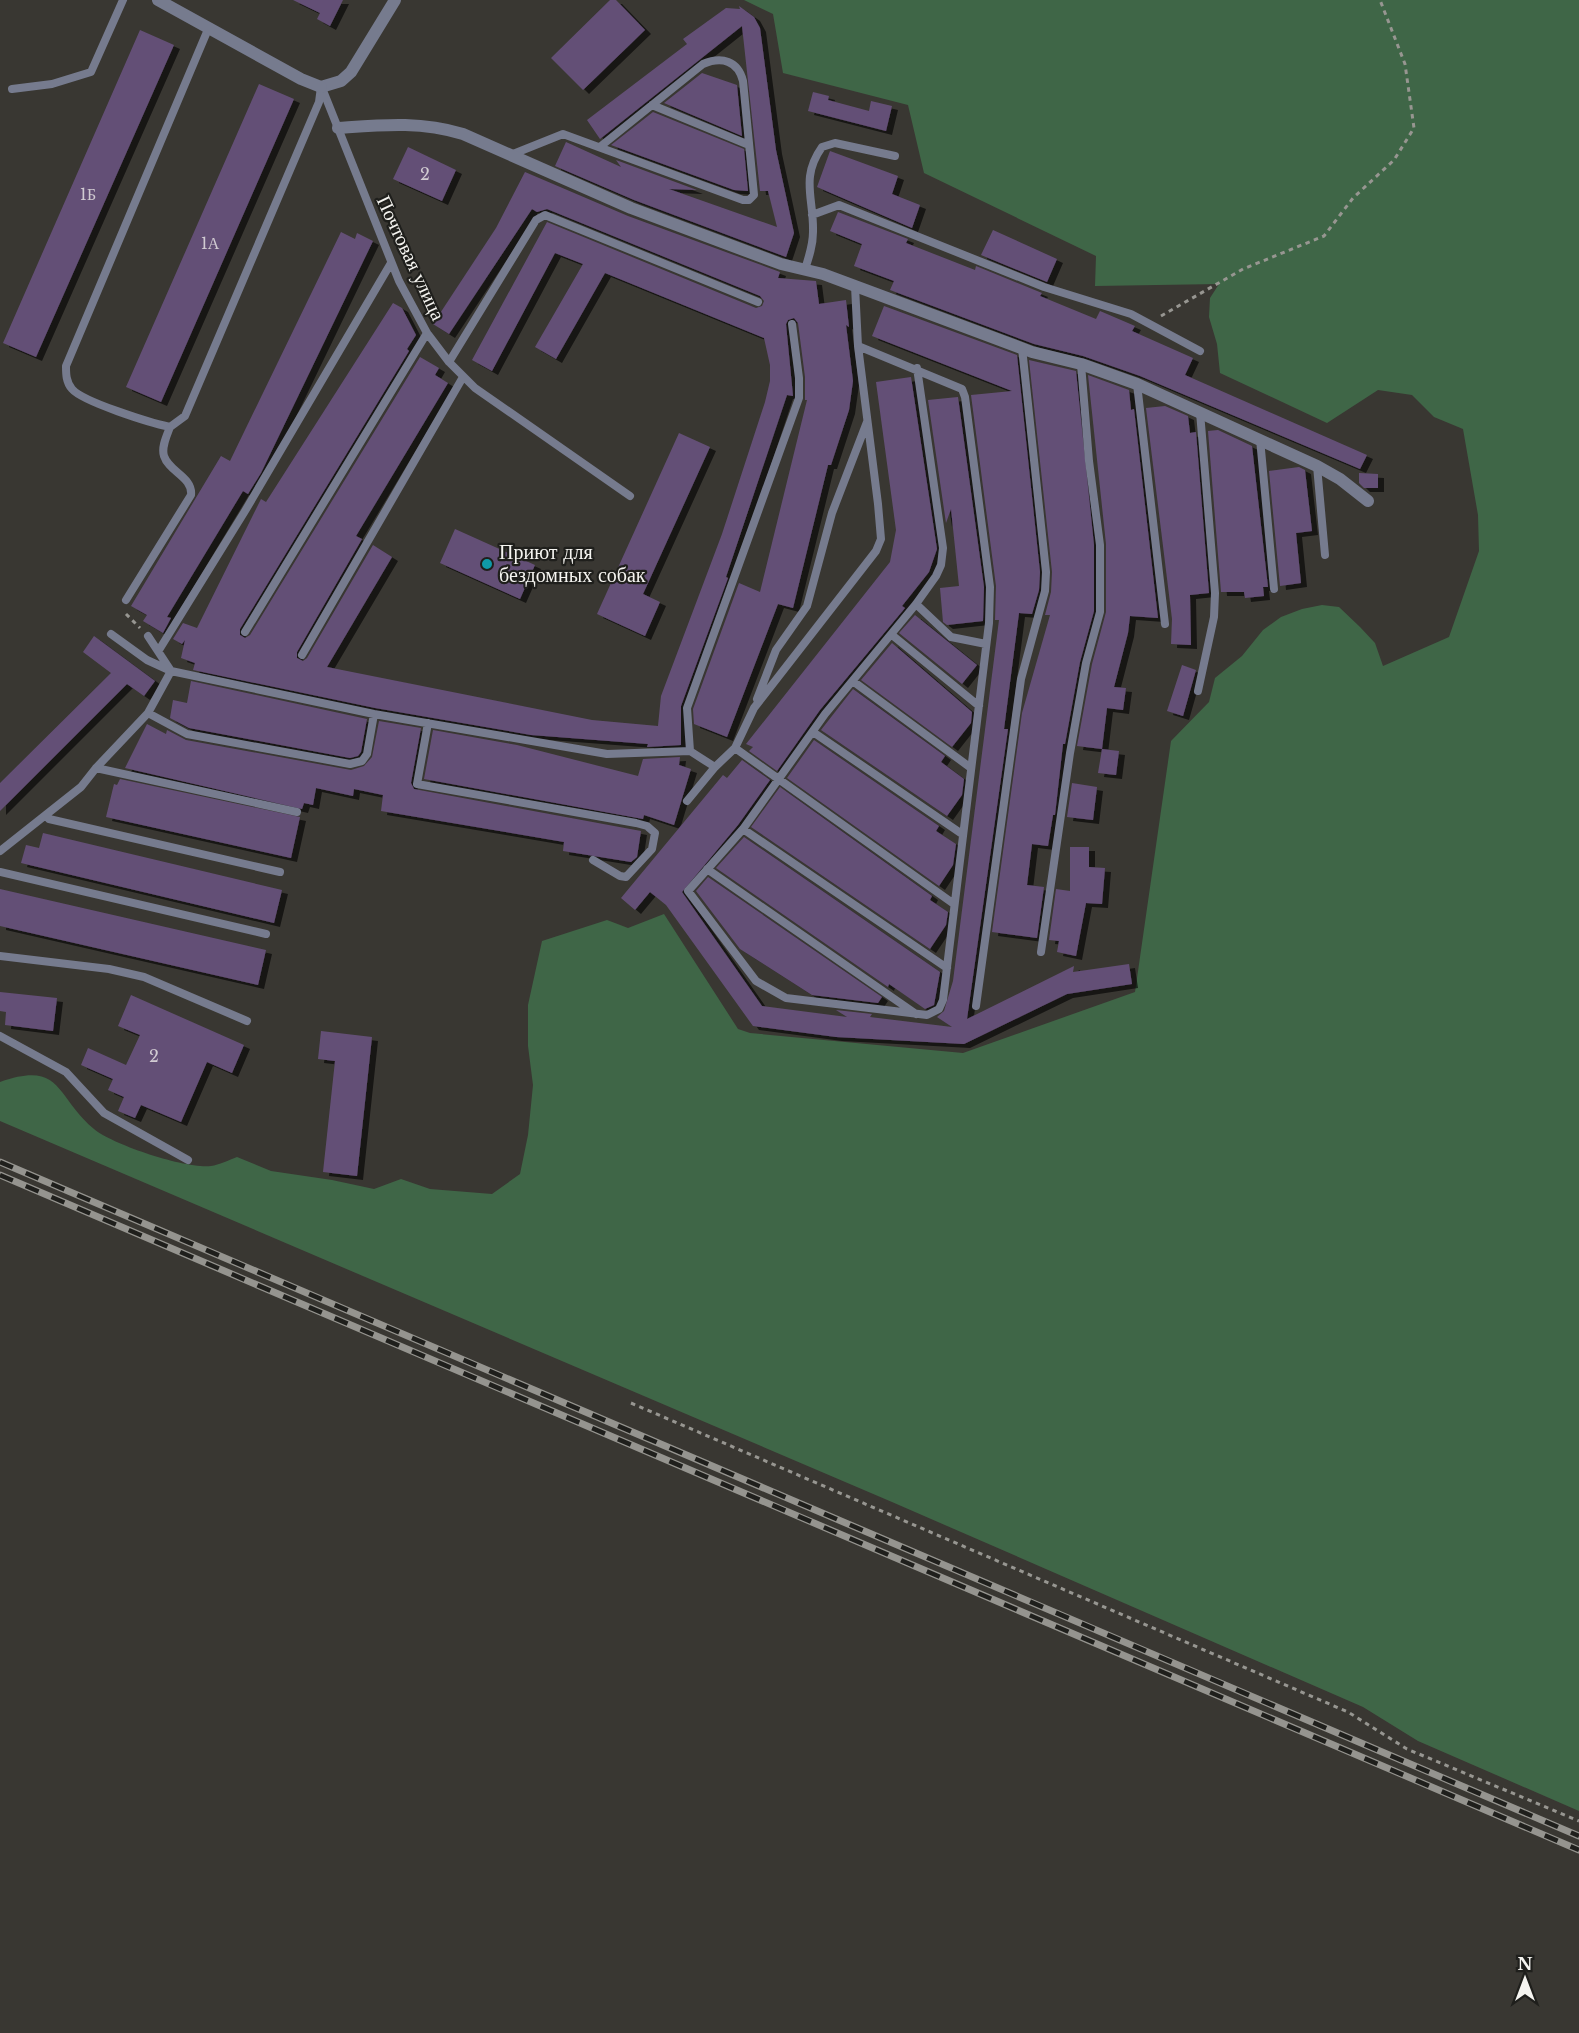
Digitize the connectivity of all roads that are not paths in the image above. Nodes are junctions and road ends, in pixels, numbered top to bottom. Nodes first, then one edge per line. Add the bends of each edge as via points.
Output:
1 (123, 0) edge
2 (158, 0) edge
3 (395, 0) edge
4 (209, 27) junction
5 (327, 86) junction
6 (12, 89) dead end
7 (652, 105) junction
8 (338, 129) junction
9 (750, 145) junction
10 (601, 146) junction
11 (513, 154) junction
12 (895, 156) dead end
13 (812, 215) junction
14 (391, 263) junction
15 (805, 269) junction
16 (855, 286) junction
17 (758, 302) dead end
18 (792, 324) dead end
19 (427, 333) junction
20 (858, 346) junction
21 (1022, 348) junction
22 (1200, 351) dead end
23 (449, 362) junction
24 (1081, 364) junction
25 (917, 368) junction
26 (463, 376) junction
27 (1137, 384) junction
28 (1200, 412) junction
29 (867, 420) junction
30 (170, 427) junction
31 (1260, 439) junction
32 (1317, 466) junction
33 (630, 496) dead end
34 (1368, 501) dead end
35 (1325, 555) dead end
36 (1274, 589) dead end
37 (126, 600) road end
38 (916, 604) junction
39 (1166, 624) dead end
40 (245, 632) dead end
41 (111, 634) dead end
42 (892, 635) junction
43 (148, 636) road end
44 (986, 644) junction
45 (159, 650) junction
46 (302, 655) dead end
47 (171, 671) junction
48 (854, 682) junction
49 (1198, 692) dead end
50 (979, 706) junction
51 (754, 708) junction
52 (148, 713) junction
53 (374, 714) junction
54 (429, 723) junction
55 (813, 732) junction
56 (735, 748) junction
57 (690, 751) junction
58 (715, 767) junction
59 (96, 768) junction
60 (971, 768) junction
61 (779, 781) junction
62 (687, 801) dead end
63 (297, 812) dead end
64 (46, 815) junction
65 (743, 829) junction
66 (963, 834) junction
67 (0, 851) edge
68 (593, 860) dead end
69 (707, 869) junction
70 (0, 872) edge
71 (280, 872) dead end
72 (954, 904) junction
73 (266, 934) dead end
74 (1041, 952) dead end
75 (0, 956) edge
76 (947, 968) junction
77 (976, 1006) dead end
78 (918, 1014) junction
79 (247, 1021) dead end
80 (0, 1036) edge
81 (188, 1160) dead end

1 - 6 lane via 92,72 52,84
2 - 4 street
3 - 5 street via 361,59 341,81
4 - 5 street via 301,79
4 - 30 lane via 66,366 69,384 83,397
5 - 8 lane, Почтовая улица
5 - 30 lane via 185,416
7 - 9 lane
7 - 9 lane via 704,64 721,59 731,62 740,70 743,81
7 - 10 lane
8 - 11 street via 436,126
8 - 14 lane, Почтовая улица
9 - 10 lane via 754,195 749,200
10 - 11 lane via 563,134
11 - 15 street via 632,208 781,264
12 - 13 lane via 835,143 822,147 808,180
13 - 15 lane via 812,245
13 - 22 lane via 839,205 1044,287 1131,314
14 - 19 lane, Почтовая улица
14 - 45 lane
15 - 16 street
16 - 20 lane
16 - 21 street
17 - 23 lane via 545,215 536,220
18 - 57 lane via 799,398 687,708
19 - 23 lane, Почтовая улица
19 - 40 lane
20 - 25 lane
20 - 29 lane
21 - 24 street
21 - 77 lane via 1045,591 1021,679
23 - 26 lane, Почтовая улица
24 - 27 street
24 - 74 lane via 1100,545 1100,612 1086,663 1070,753
25 - 38 lane via 943,556 936,576
25 - 44 lane via 958,386 965,397 990,587
26 - 33 lane, Почтовая улица
26 - 46 lane
27 - 28 street
27 - 39 lane
28 - 31 street
28 - 49 lane via 1215,593 1214,618
29 - 51 lane via 832,513 807,606 777,650
29 - 51 lane via 880,527 876,551
30 - 37 lane via 164,456 189,483 191,495
31 - 32 street
31 - 36 lane
32 - 34 street
32 - 35 lane
38 - 42 lane
38 - 44 lane via 951,637
41 - 47 lane via 147,660
42 - 48 lane
42 - 50 lane
43 - 45 lane
44 - 50 lane
45 - 47 lane
47 - 52 lane
47 - 53 lane
48 - 55 lane
48 - 60 lane
50 - 60 lane
51 - 56 lane
52 - 53 lane via 187,734 350,764 357,764 367,754
52 - 59 lane
53 - 54 lane
54 - 57 lane via 607,754
54 - 68 lane via 417,784 636,823 655,833 652,849 626,877
55 - 61 lane
55 - 66 lane
56 - 58 lane
56 - 61 lane
57 - 58 lane
58 - 62 lane
59 - 63 lane
59 - 64 lane via 81,787
60 - 66 lane
61 - 65 lane
61 - 72 lane
64 - 67 lane
64 - 71 lane via 49,819
65 - 69 lane
65 - 76 lane
66 - 72 lane
69 - 78 lane
69 - 78 lane via 688,891 763,987 786,998
70 - 73 lane
72 - 76 lane
75 - 79 lane via 144,977
76 - 78 lane via 939,1009 927,1015
80 - 81 lane via 66,1072 104,1113

